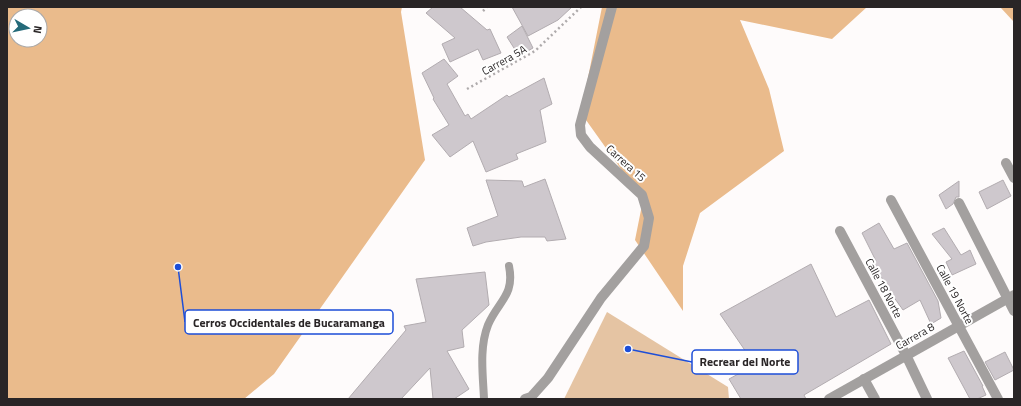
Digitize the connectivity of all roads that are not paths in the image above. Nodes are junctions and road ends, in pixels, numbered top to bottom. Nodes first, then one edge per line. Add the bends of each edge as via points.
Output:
1 (612, 7) edge
2 (1006, 163) dead end
3 (1014, 178) edge
4 (891, 200) dead end
5 (959, 203) dead end
6 (840, 231) dead end
7 (509, 266) dead end
8 (1010, 296) edge
9 (1014, 311) edge
10 (958, 324) junction
11 (906, 355) junction
12 (864, 379) junction
13 (484, 399) edge
14 (525, 399) edge
15 (829, 399) edge
16 (875, 399) edge
17 (927, 399) edge
18 (998, 399) edge

1 - 14 street, Carrera 15 via 580,125 581,135 590,147 642,194 649,218 644,246 601,298 548,378 531,397
2 - 3 street
4 - 10 street, Calle 19 Norte
5 - 8 street
6 - 11 street, Calle 18 Norte
7 - 13 lane via 512,280 510,288 488,325 484,340
8 - 9 street
8 - 10 street, Carrera 8
10 - 11 street, Carrera 8
10 - 18 street, Calle 19 Norte
11 - 12 street, Carrera 8
11 - 17 street, Calle 18 Norte
12 - 15 street, Carrera 8
12 - 16 street

